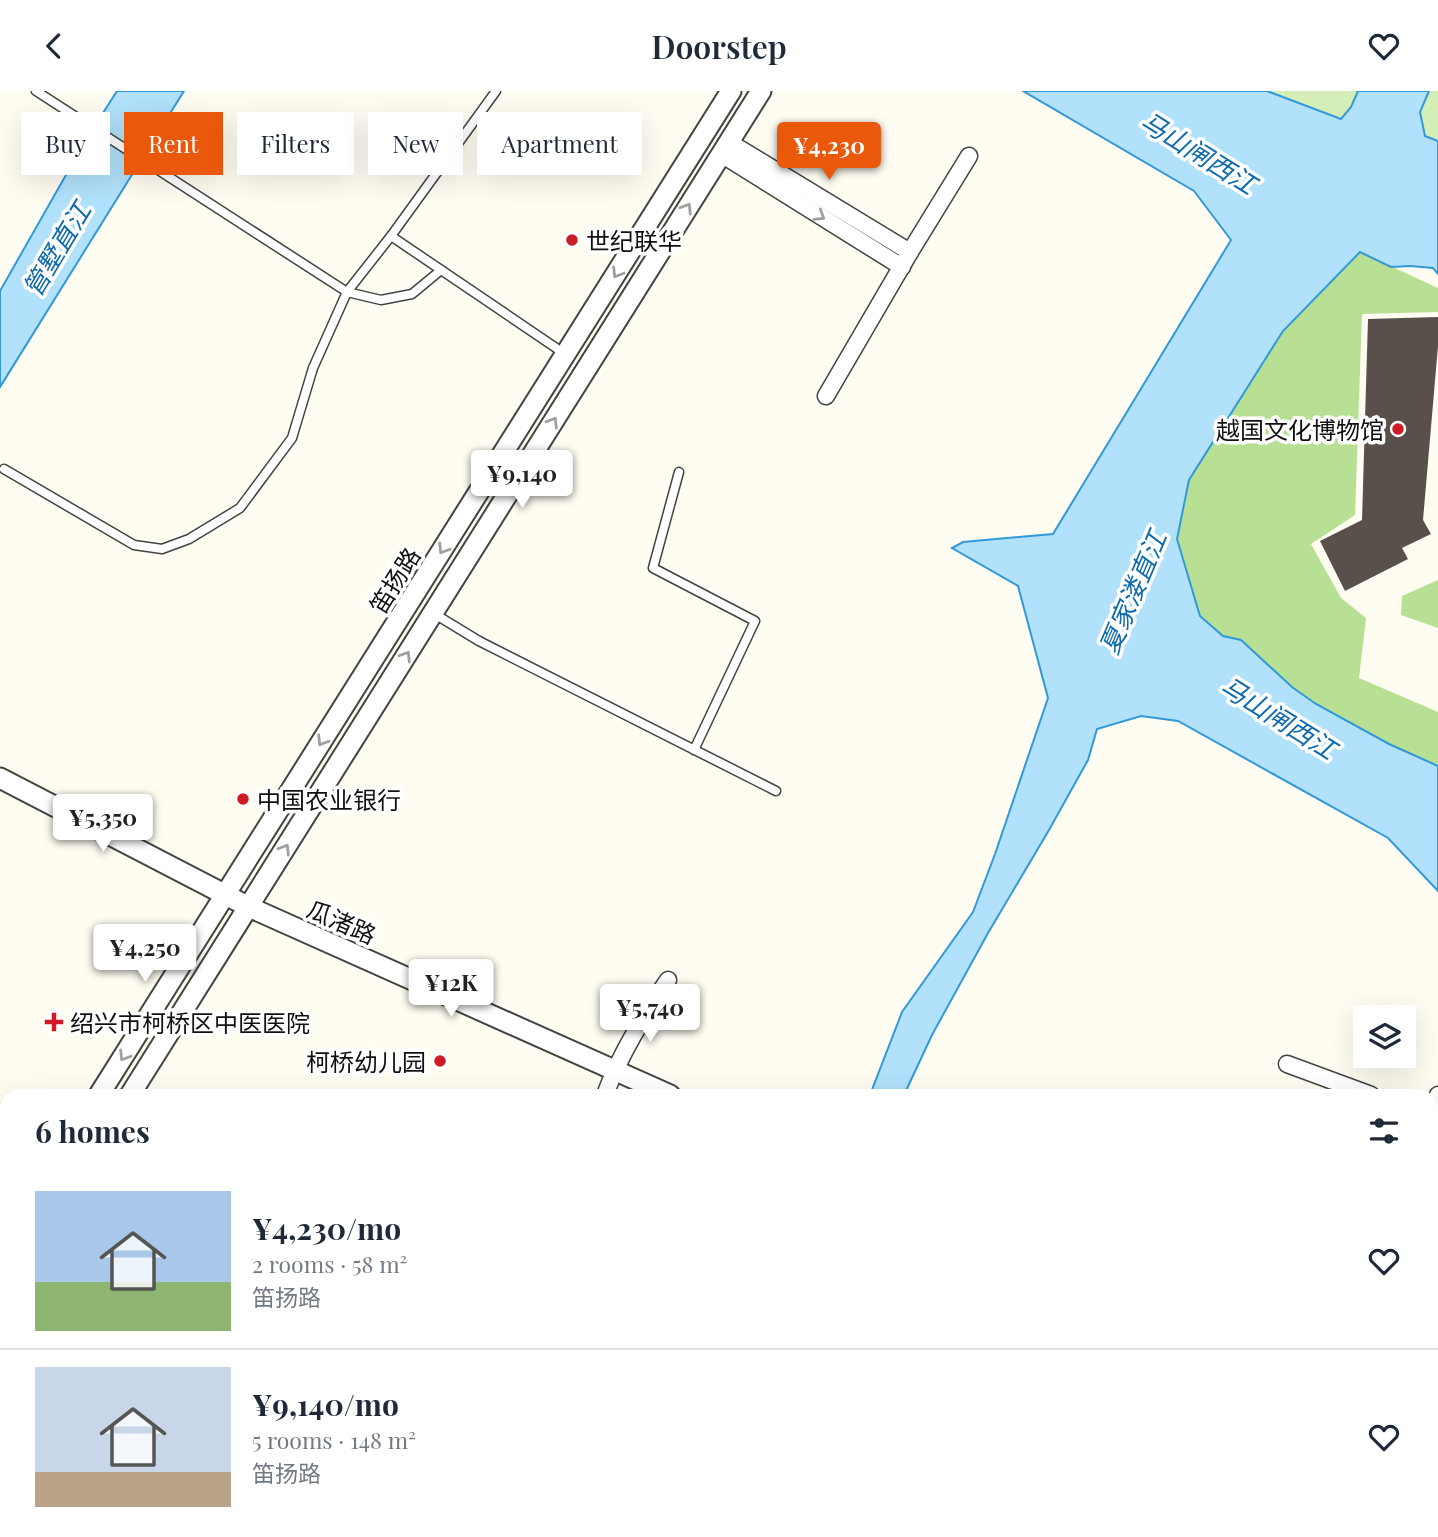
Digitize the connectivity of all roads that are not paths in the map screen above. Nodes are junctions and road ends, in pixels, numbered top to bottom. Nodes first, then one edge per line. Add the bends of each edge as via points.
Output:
1 (36, 91) edge
2 (496, 91) edge
3 (731, 91) edge
4 (761, 91) edge
5 (725, 148) junction
6 (969, 156) dead end
7 (391, 236) junction
8 (910, 252) junction
9 (901, 267) junction
10 (441, 270) junction
11 (347, 292) junction
12 (566, 354) junction
13 (826, 395) dead end
14 (4, 469) dead end
15 (679, 472) dead end
16 (433, 613) junction
17 (694, 750) junction
18 (0, 778) edge
19 (776, 791) dead end
20 (225, 895) junction
21 (249, 907) junction
22 (667, 979) dead end
23 (1287, 1064) dead end
24 (614, 1070) junction
25 (103, 1089) edge
26 (134, 1089) edge
27 (607, 1089) edge
28 (657, 1089) edge
29 (1355, 1089) edge

1 - 11 lane
2 - 7 lane
3 -> 12 street, 笛扬路
4 - 5 street, 笛扬路
5 - 8 street
5 -> 9 street
16 -> 5 street, 笛扬路
6 - 8 street
7 - 10 lane
7 - 11 lane
8 - 9 street
9 - 13 street
10 - 11 lane via 412,294 381,300
10 - 12 lane
11 - 14 lane via 313,368 292,438 240,508 189,539 162,549 134,545
12 -> 20 street, 笛扬路
15 - 17 lane via 653,568 755,621
16 - 17 lane
21 -> 16 street, 笛扬路
17 - 19 lane
18 - 20 street, 瓜渚路
20 - 21 street, 瓜渚路
20 -> 25 street, 笛扬路
21 - 24 street, 瓜渚路
21 - 26 street, 笛扬路
22 - 24 street
23 - 29 street
24 - 27 street
24 - 28 street, 瓜渚路

